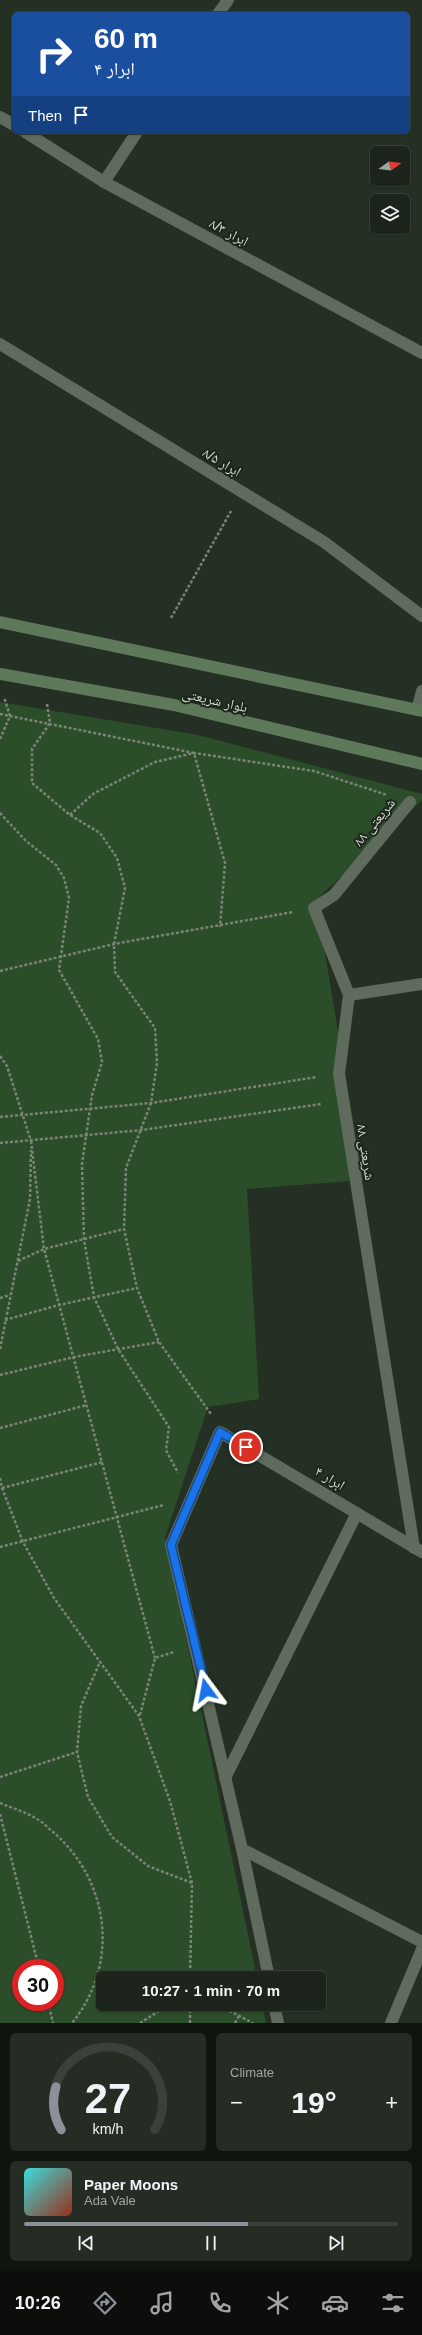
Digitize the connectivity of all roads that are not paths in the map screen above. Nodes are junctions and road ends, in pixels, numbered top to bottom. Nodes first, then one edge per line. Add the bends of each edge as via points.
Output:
1 (228, 0) edge
2 (219, 12) edge
3 (0, 117) edge
4 (12, 124) edge
5 (28, 134) edge
6 (137, 134) edge
7 (104, 182) junction
8 (0, 344) edge
9 (422, 353) edge
10 (422, 616) edge
11 (0, 622) edge
12 (0, 674) edge
13 (422, 691) edge
14 (420, 711) edge
15 (422, 764) edge
16 (410, 802) road end
17 (422, 984) edge
18 (348, 995) junction
19 (357, 1513) junction
20 (418, 1550) edge
21 (226, 1778) junction
22 (242, 1849) junction
23 (422, 1942) edge
24 (422, 1949) edge
25 (268, 1971) edge
26 (275, 2011) edge
27 (278, 2023) edge
28 (391, 2023) edge

1 - 2 street
3 - 4 street
5 - 7 street, ابرار ۸/۳
6 - 7 street
7 - 9 street, ابرار ۸/۳
8 - 10 street, ابرار ۸/۵ via 324,542
11 - 14 main road
12 - 15 main road, بلوار شریعتی via 174,705
13 - 14 street
16 - 18 street, شریعتی ۸۸ via 334,895 314,908
17 - 18 street
18 - 20 street, شریعتی ۸۸ via 339,1074 342,1101
19 - 20 street, ابرار ۴
19 - 21 street
19 - 21 street, ابرار ۴ via 220,1432 171,1545
21 - 22 street
22 - 23 street
22 - 25 street
24 - 28 street
26 - 27 street

